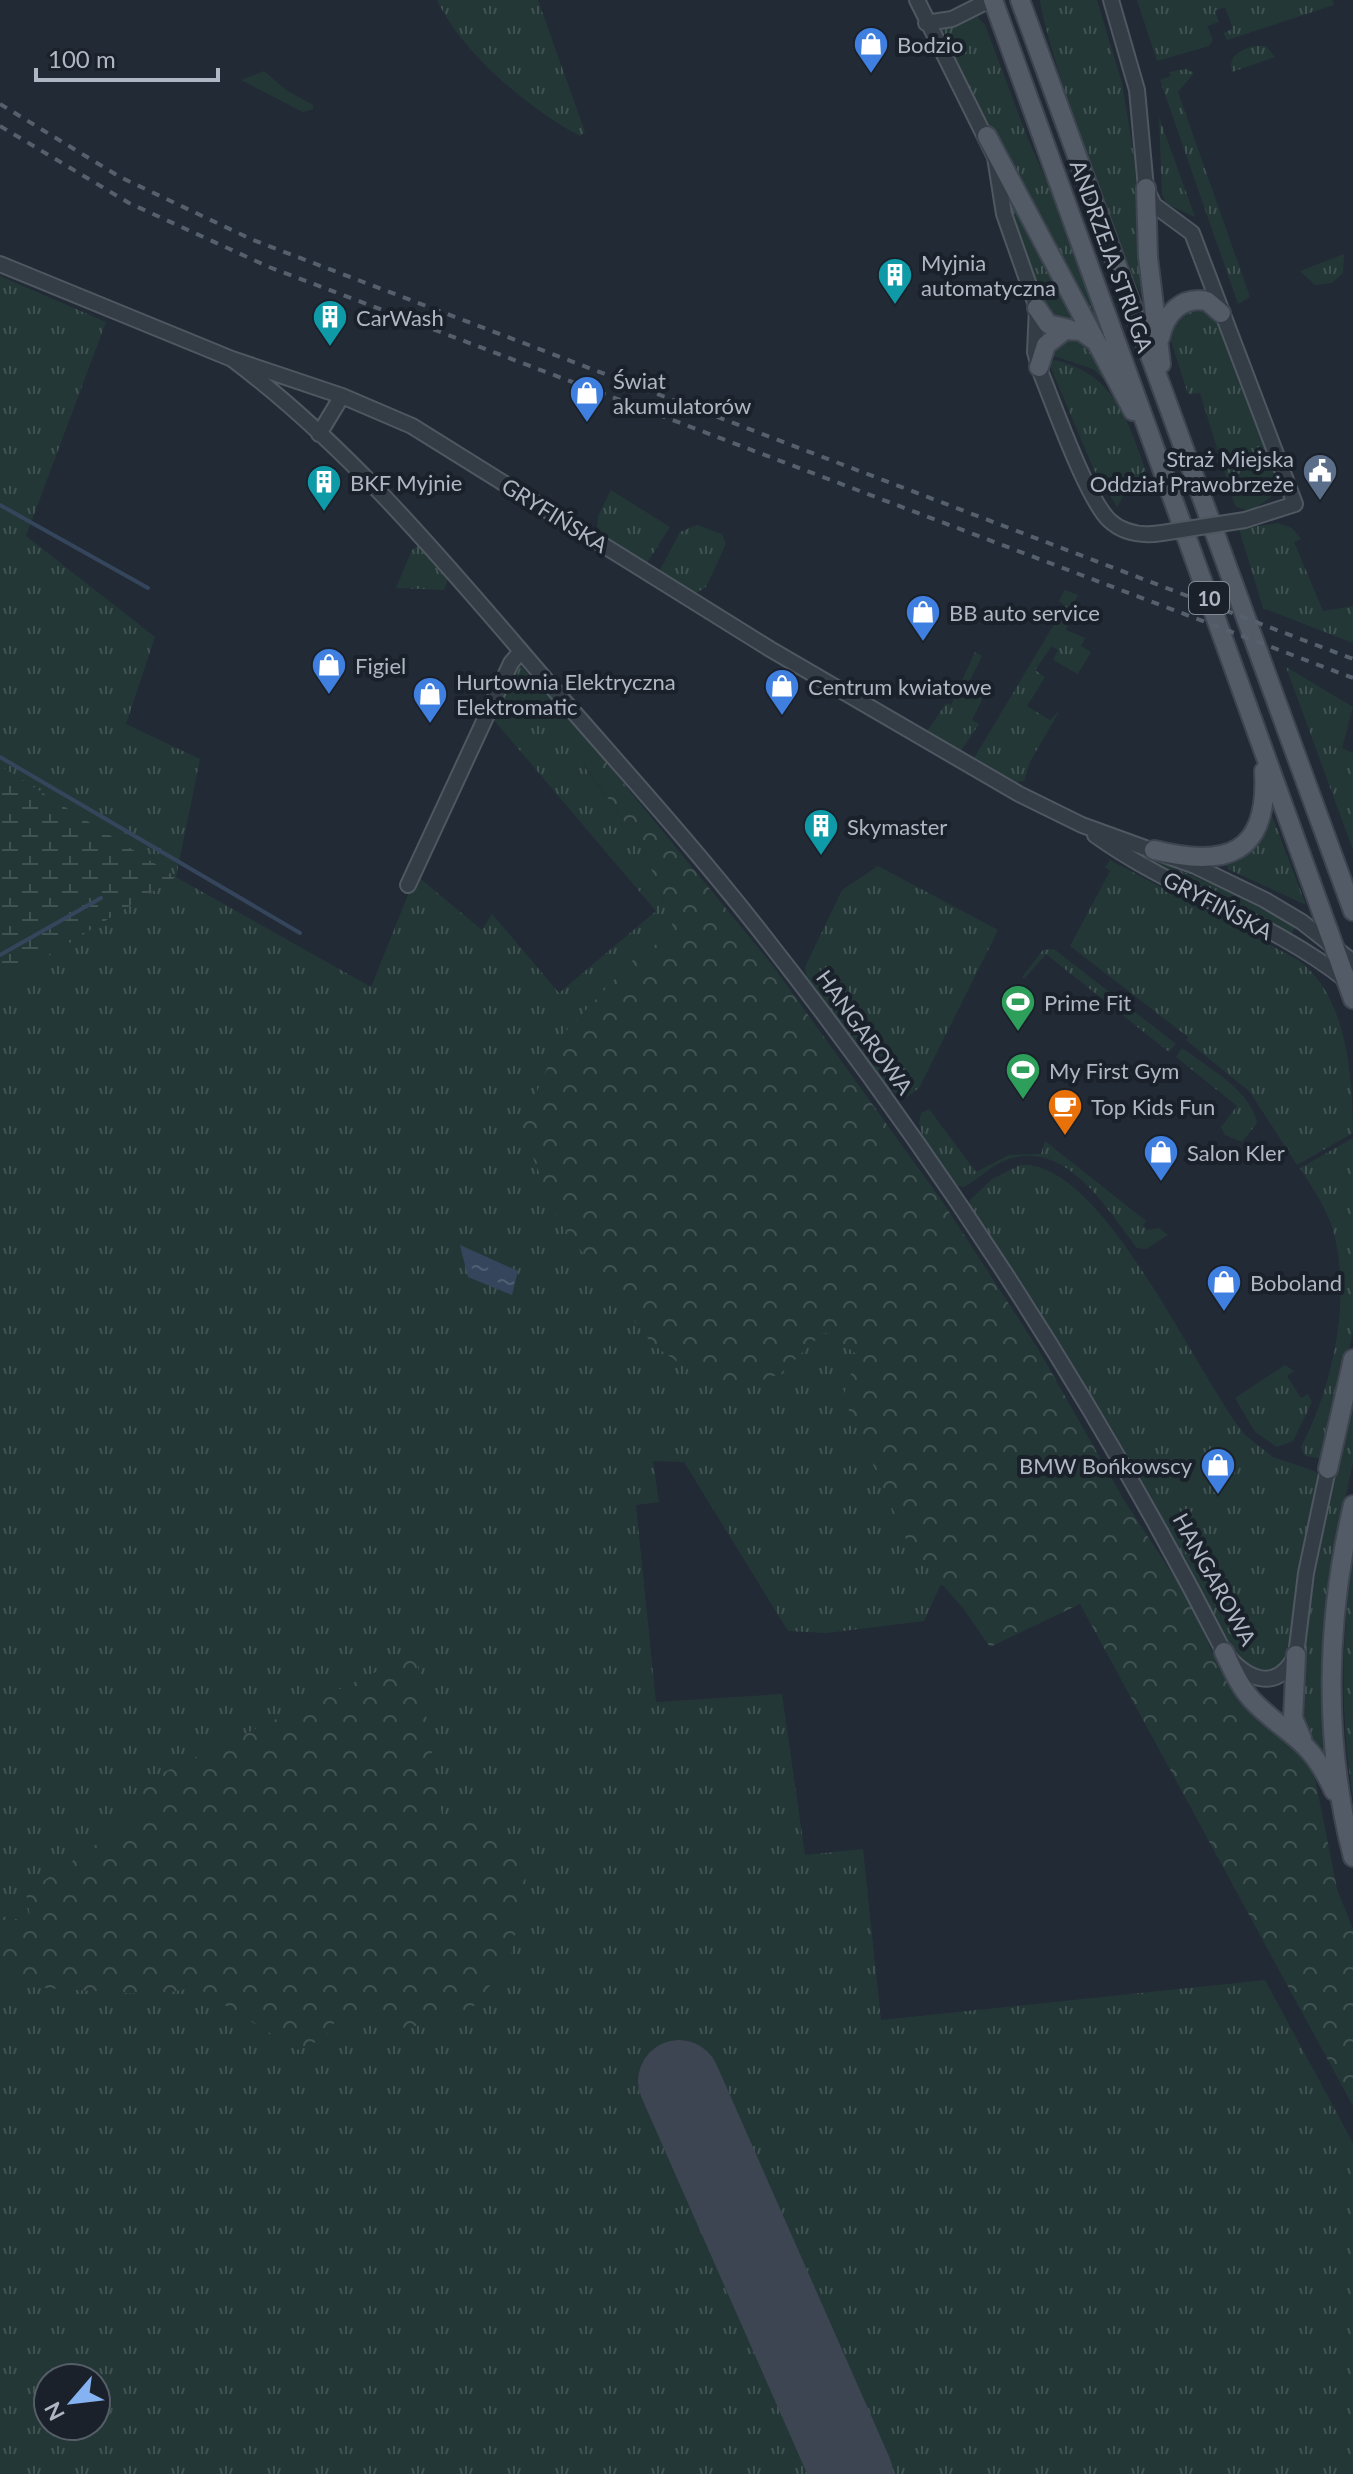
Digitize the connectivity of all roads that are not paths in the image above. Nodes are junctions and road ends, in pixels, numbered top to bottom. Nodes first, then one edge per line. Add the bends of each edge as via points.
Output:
1 (917, 0) edge
2 (1111, 0) edge
3 (1118, 0) edge
4 (983, 3) edge
5 (1022, 4) edge
6 (926, 23) junction
7 (1118, 23) junction
8 (987, 136) junction
9 (1146, 188) junction
10 (0, 264) edge
11 (1037, 308) junction
12 (1221, 313) junction
13 (1069, 329) junction
14 (1159, 345) junction
15 (1101, 350) junction
16 (232, 359) junction
17 (1039, 367) junction
18 (342, 396) junction
19 (1167, 403) junction
20 (319, 434) junction
21 (1157, 451) junction
22 (521, 651) junction
23 (1261, 744) junction
24 (1082, 825) junction
25 (1154, 850) junction
26 (408, 885) dead end
27 (1352, 909) edge
28 (1334, 945) junction
29 (1353, 962) edge
30 (1350, 983) edge
31 (1353, 999) edge
32 (1353, 1359) edge
33 (1328, 1469) joint
34 (1353, 1505) edge
35 (1224, 1652) junction
36 (1296, 1655) junction
37 (1304, 1741) junction
38 (1343, 1813) junction
39 (1353, 1857) edge

1 - 6 street
2 - 7 street
3 - 7 street
4 - 6 street, ANDRZEJA STRUGA via 947,9
4 - 21 main road, ANDRZEJA STRUGA / 10
5 - 19 main road, ANDRZEJA STRUGA / 10
6 - 8 street
7 - 9 street via 1139,102
8 - 11 street via 997,163 1004,214
8 - 15 main road
9 - 12 street via 1154,205 1192,233
9 - 14 main road
10 - 16 street, GRYFIŃSKA
11 - 13 main road via 1048,324
11 - 17 street
12 - 14 main road via 1201,300 1178,306 1162,327
12 - 17 street, bridge via 1295,504 1245,520 1162,533 1131,532 1104,514
13 - 15 main road via 1087,334
13 - 17 main road via 1046,345
14 - 19 main road
15 - 21 main road
16 - 18 street, GRYFIŃSKA
16 - 20 street, HANGAROWA
18 - 20 street
18 - 24 street, GRYFIŃSKA via 431,437 770,649
19 - 27 main road, ANDRZEJA STRUGA / 10
20 - 22 street, HANGAROWA via 409,521
21 - 23 main road, ANDRZEJA STRUGA / 10
22 - 26 street
22 - 35 street, HANGAROWA via 734,899 926,1157 1130,1475
23 - 25 main road via 1264,799 1258,825 1246,841 1213,859
23 - 28 main road, ANDRZEJA STRUGA / 10
24 - 25 street, GRYFIŃSKA
24 - 30 street, GRYFIŃSKA via 1182,888 1310,954
25 - 28 street, GRYFIŃSKA via 1265,900
28 - 29 street, GRYFIŃSKA
28 - 30 main road, ANDRZEJA STRUGA / 10
30 - 31 main road, ANDRZEJA STRUGA / 10
32 - 33 main road
33 - 36 street via 1306,1573
34 - 38 main road via 1340,1570 1331,1676
35 - 36 street, HANGAROWA via 1244,1672 1259,1678 1285,1671
35 - 37 main road via 1253,1700
36 - 37 main road via 1293,1718
37 - 38 main road
38 - 39 main road

